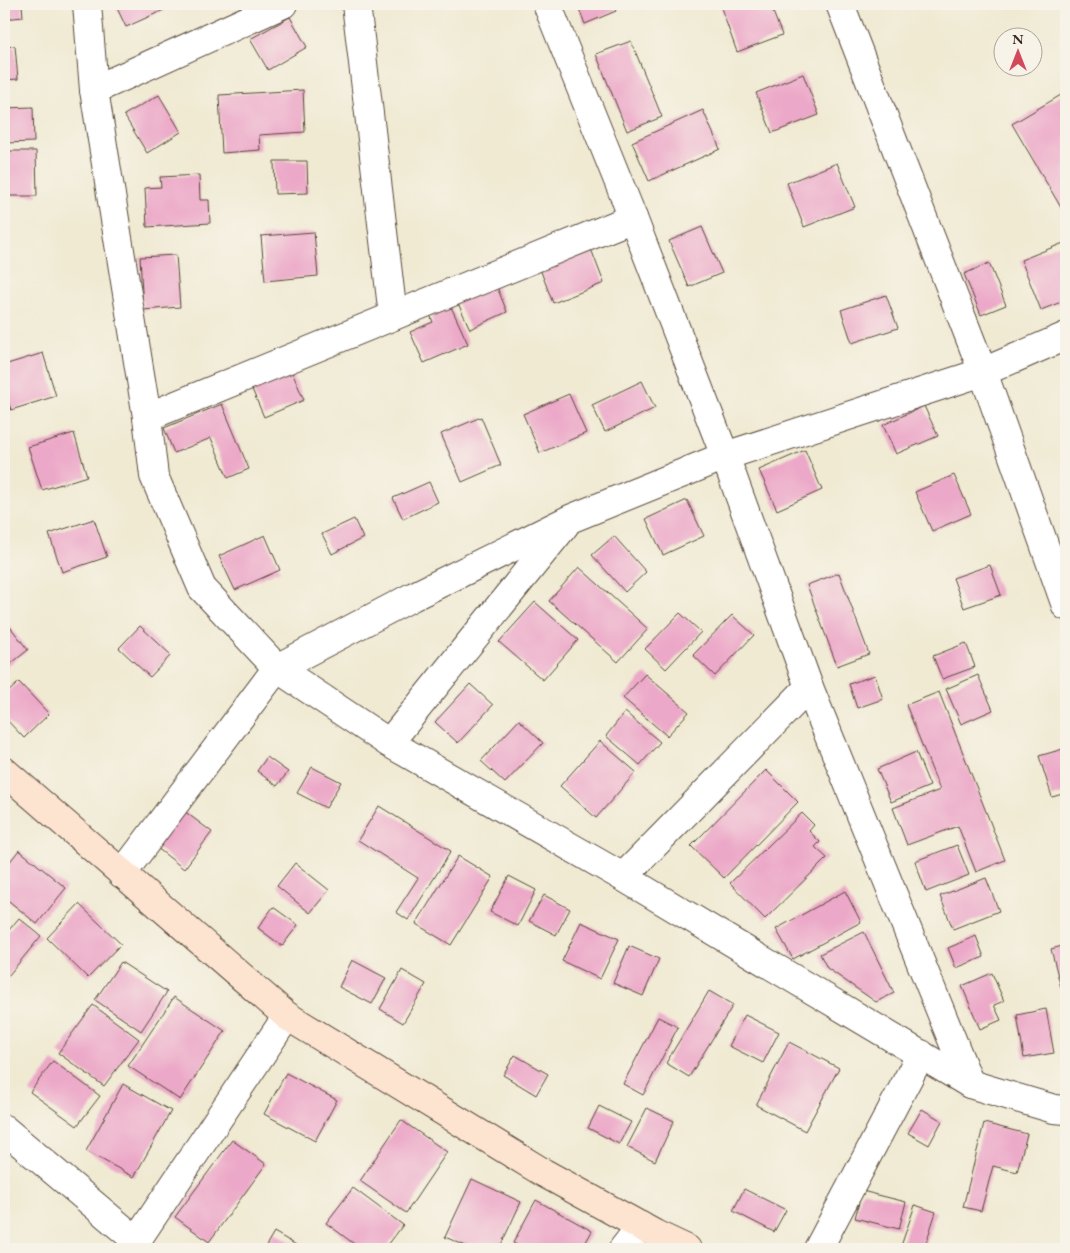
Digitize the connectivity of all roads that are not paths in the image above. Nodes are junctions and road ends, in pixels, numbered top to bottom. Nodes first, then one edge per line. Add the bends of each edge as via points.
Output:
1 (87, 4) edge
2 (283, 4) edge
3 (356, 4) edge
4 (547, 4) edge
5 (840, 4) edge
6 (94, 90) junction
7 (633, 218) junction
8 (393, 316) junction
9 (1066, 336) edge
10 (983, 372) junction
11 (148, 417) junction
12 (726, 456) junction
13 (570, 519) junction
14 (1066, 606) edge
15 (277, 668) junction
16 (809, 686) junction
17 (389, 743) junction
18 (4, 771) edge
19 (122, 874) junction
20 (623, 877) junction
21 (287, 1016) junction
22 (920, 1054) junction
23 (970, 1084) junction
24 (1066, 1110) edge
25 (4, 1129) edge
26 (641, 1226) junction
27 (134, 1245) edge
28 (623, 1249) edge
29 (687, 1249) edge
30 (818, 1249) edge

1 - 6 street
2 - 6 street
3 - 8 street
4 - 7 street
5 - 10 street
6 - 11 street
7 - 8 street
7 - 12 street
8 - 11 street
9 - 10 street
10 - 12 street
10 - 14 street
11 - 15 street via 154,476 202,588
12 - 13 street
12 - 16 street
13 - 15 street
13 - 17 street
15 - 17 street
15 - 19 street
16 - 20 street
16 - 23 street
17 - 20 street
18 - 19 street
19 - 21 street
20 - 22 street
21 - 26 street via 544,1173
21 - 27 street
22 - 23 street
22 - 30 street
23 - 24 street
25 - 27 street
26 - 28 street
26 - 29 street

